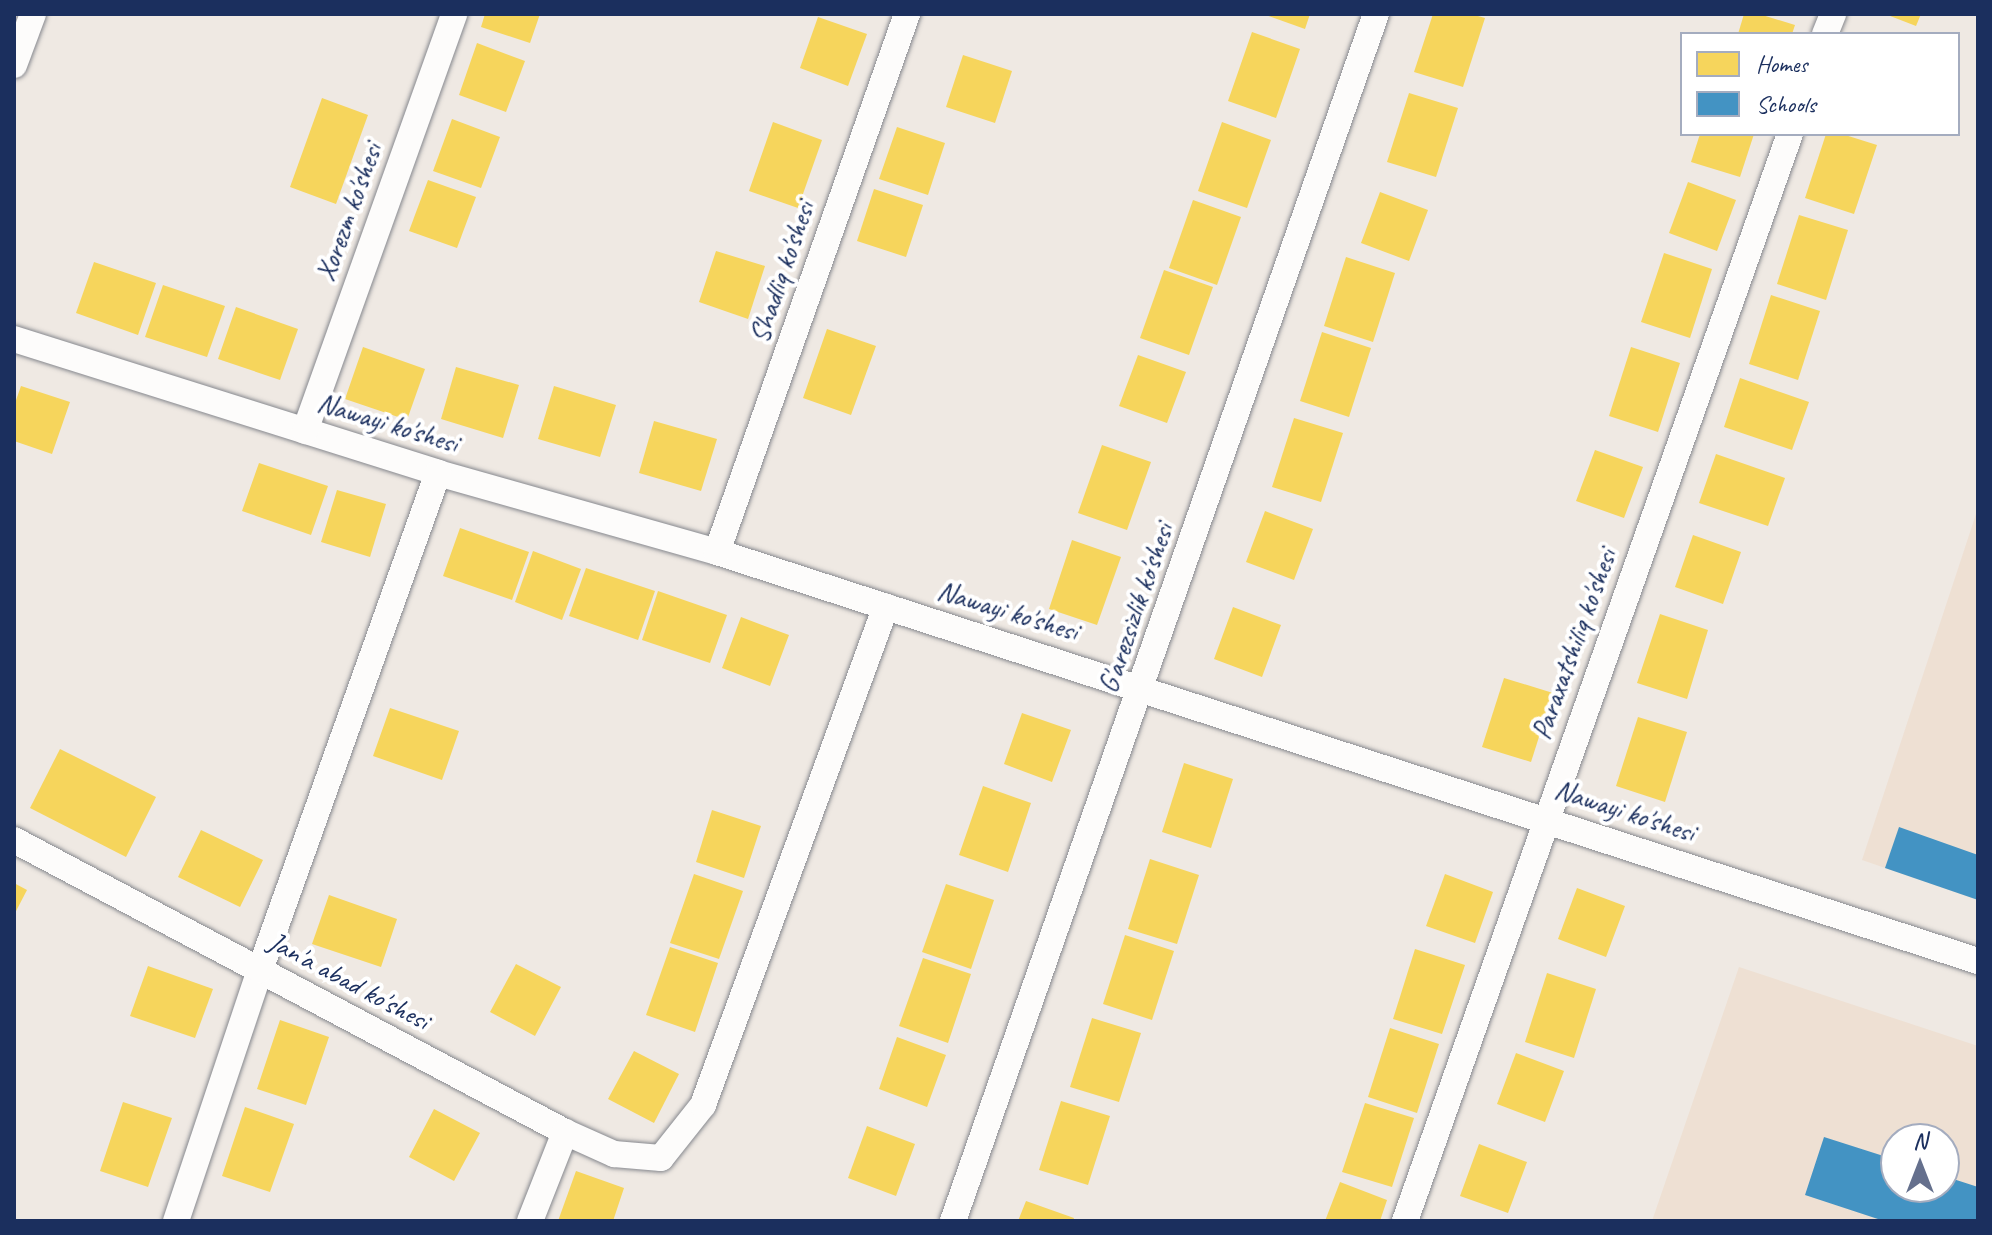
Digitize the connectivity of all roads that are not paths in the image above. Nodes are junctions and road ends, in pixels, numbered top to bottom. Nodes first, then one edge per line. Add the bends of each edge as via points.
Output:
1 (33, 14) edge
2 (454, 14) edge
3 (907, 14) edge
4 (1376, 14) edge
5 (14, 65) edge
6 (1789, 136) edge
7 (14, 339) edge
8 (305, 431) junction
9 (438, 473) junction
10 (717, 552) junction
11 (886, 606) junction
12 (1143, 687) junction
13 (1546, 819) junction
14 (14, 840) edge
15 (1978, 961) edge
16 (260, 970) junction
17 (565, 1132) junction
18 (176, 1221) edge
19 (530, 1221) edge
20 (953, 1221) edge
21 (1405, 1221) edge

1 - 5 street
2 - 8 street, Xorezm ko'shesi
3 - 10 street, Shadliq ko'shesi
4 - 12 street, G'arezsizlik ko'shesi
6 - 13 street, Paraxatshiliq ko'shesi
7 - 8 street, Nawayi ko'shesi
8 - 9 street, Nawayi ko'shesi
9 - 10 street, Nawayi ko'shesi
9 - 16 street
10 - 11 street, Nawayi ko'shesi
11 - 12 street, Nawayi ko'shesi
11 - 17 street, Jan'a abad ko'shesi via 703,1105 661,1158 614,1154
12 - 13 street, Nawayi ko'shesi
12 - 20 street, G'arezsizlik ko'shesi
13 - 15 street, Nawayi ko'shesi
13 - 21 street, Paraxatshiliq ko'shesi
14 - 16 street, Jan'a abad ko'shesi
16 - 17 street, Jan'a abad ko'shesi
16 - 18 street
17 - 19 street

